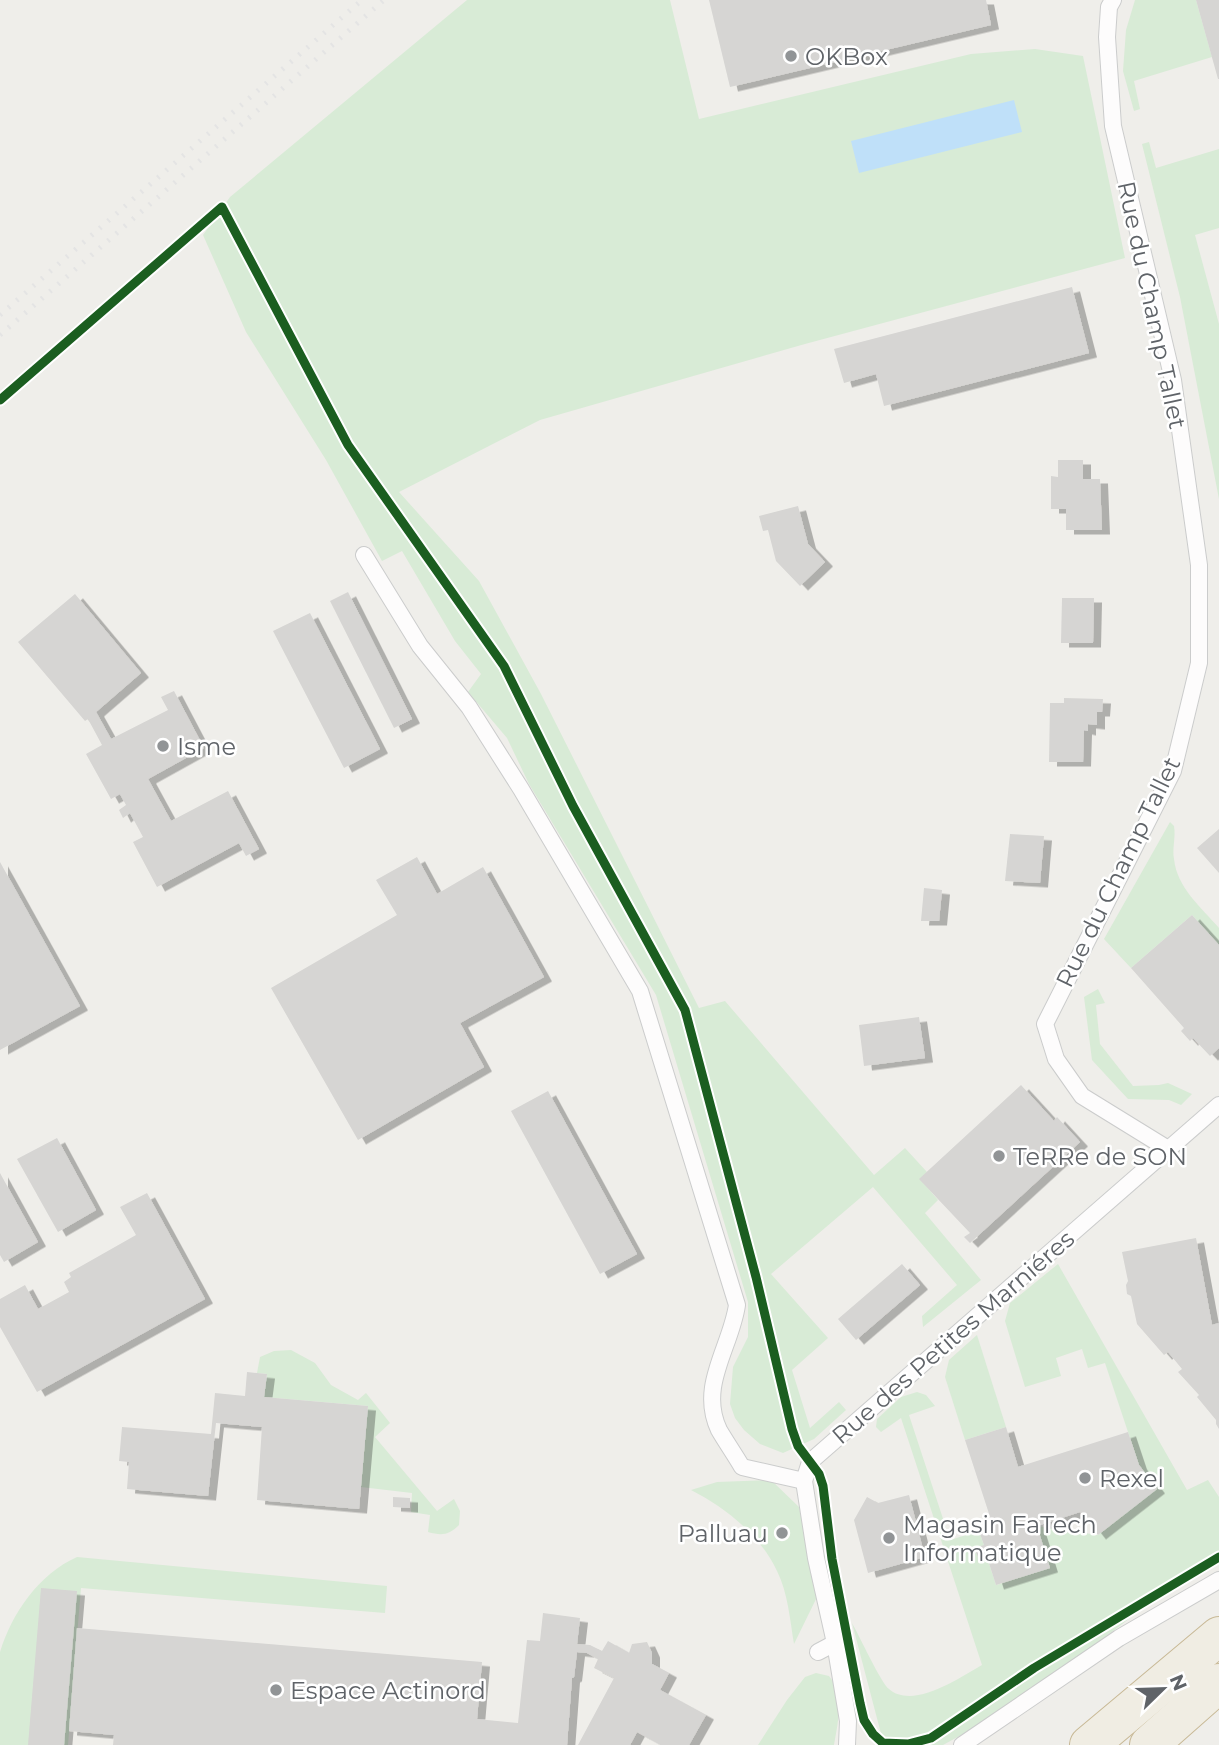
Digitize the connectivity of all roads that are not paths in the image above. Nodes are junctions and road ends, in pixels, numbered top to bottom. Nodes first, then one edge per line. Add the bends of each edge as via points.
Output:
1 (1113, 0) edge
2 (364, 555) dead end
3 (1219, 1105) edge
4 (1168, 1149) junction
5 (804, 1481) junction
6 (1219, 1580) edge
7 (1219, 1636) edge
8 (835, 1643) junction
9 (818, 1652) dead end
10 (1219, 1683) edge
11 (846, 1745) edge
12 (962, 1745) edge
13 (1089, 1745) edge
14 (1149, 1745) edge

1 - 4 lane, Rue du Champ Tallet via 1107,37 1113,126 1172,380 1199,565 1199,663 1172,771 1045,1024 1056,1059 1082,1096
2 - 5 lane via 420,646 469,707 521,789 640,991 737,1305 713,1380 712,1406 719,1429 742,1467
3 - 4 lane, Rue des Petites Marniéres
4 - 5 lane, Rue des Petites Marniéres via 810,1462
5 - 8 lane
6 - 12 lane via 1119,1638
7 - 13 highway
8 - 9 lane
8 - 11 lane via 848,1721
10 - 14 highway

